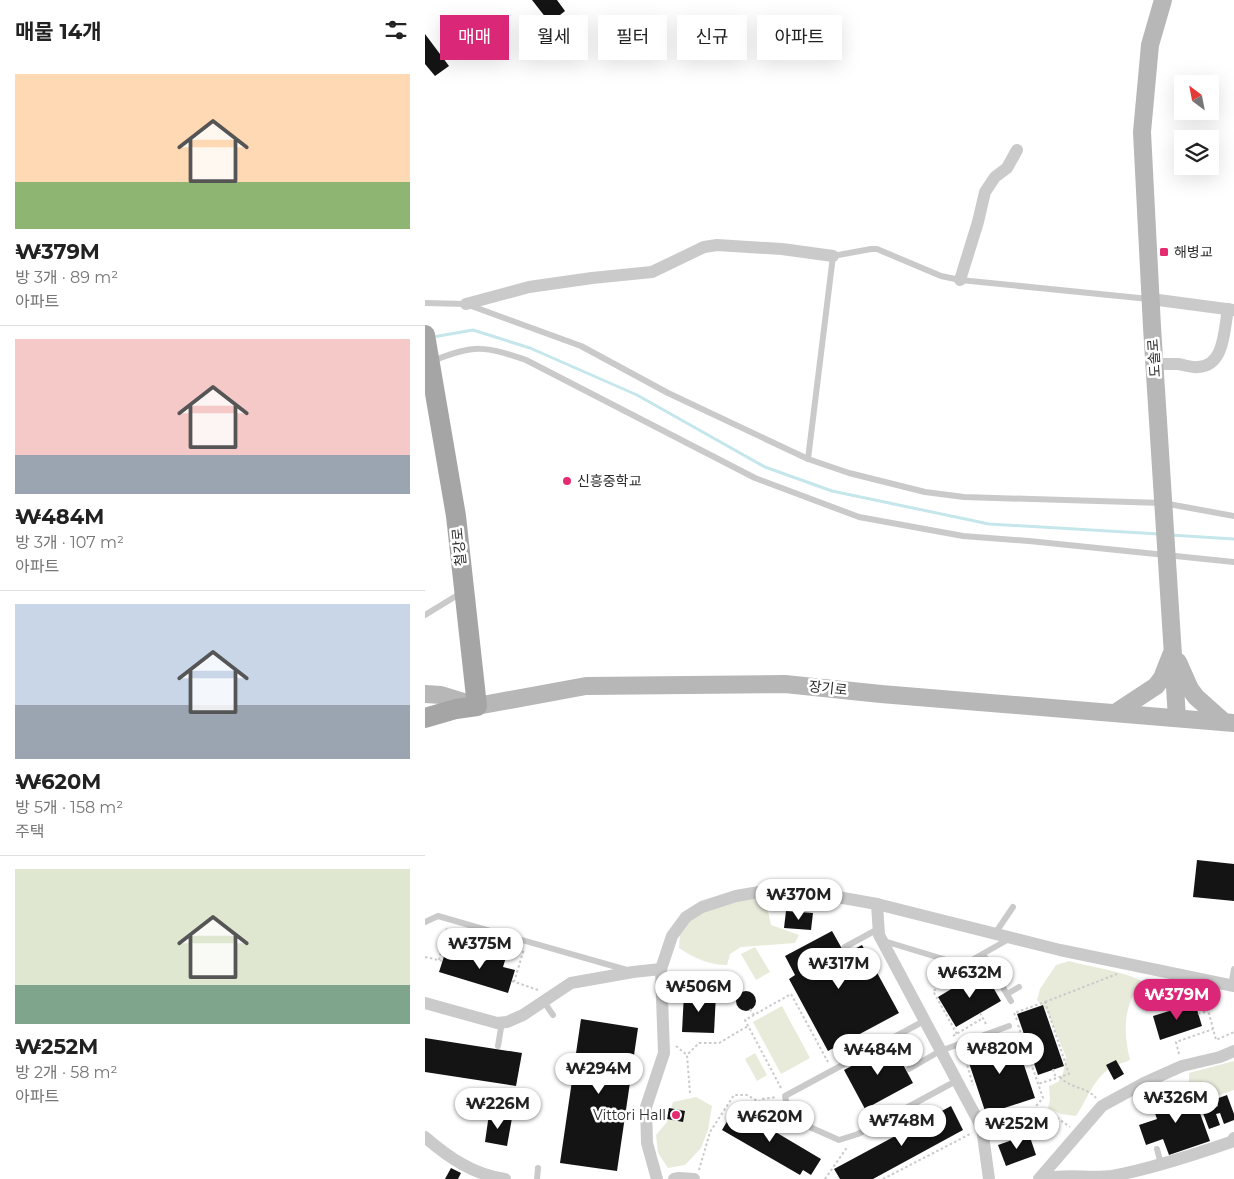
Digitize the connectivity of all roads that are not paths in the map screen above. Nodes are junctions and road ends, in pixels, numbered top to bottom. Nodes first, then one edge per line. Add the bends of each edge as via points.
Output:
1 (1163, 0) edge
2 (1017, 150) dead end
3 (833, 256) junction
4 (960, 280) junction
5 (1151, 299) junction
6 (425, 304) edge
7 (467, 304) junction
8 (1231, 310) edge
9 (425, 335) edge
10 (429, 360) junction
11 (1154, 364) junction
12 (808, 460) junction
13 (1163, 508) junction
14 (1234, 516) edge
15 (1166, 552) junction
16 (1234, 562) edge
17 (464, 591) junction
18 (425, 615) edge
19 (1173, 650) junction
20 (425, 694) edge
21 (477, 706) junction
22 (1115, 713) junction
23 (425, 718) edge
24 (1177, 718) junction
25 (1229, 723) edge
26 (877, 904) junction
27 (1013, 907) dead end
28 (425, 922) edge
29 (880, 934) junction
30 (994, 935) junction
31 (1009, 938) junction
32 (845, 947) dead end
33 (983, 954) junction
34 (661, 969) junction
35 (1234, 969) edge
36 (633, 972) junction
37 (1233, 986) edge
38 (1019, 987) dead end
39 (1007, 994) junction
40 (1011, 1001) dead end
41 (544, 1002) junction
42 (425, 1003) edge
43 (553, 1014) dead end
44 (924, 1021) junction
45 (502, 1022) junction
46 (1009, 1026) dead end
47 (498, 1046) dead end
48 (939, 1048) junction
49 (1234, 1051) edge
50 (909, 1069) dead end
51 (956, 1081) junction
52 (1033, 1115) road end
53 (982, 1128) junction
54 (425, 1137) edge
55 (1234, 1138) edge
56 (1157, 1149) dead end
57 (1161, 1164) junction
58 (538, 1168) dead end
59 (696, 1174) edge
60 (485, 1177) edge
61 (505, 1179) edge
62 (537, 1179) edge
63 (657, 1179) edge
64 (674, 1179) edge
65 (989, 1179) edge
66 (1039, 1179) edge
67 (1043, 1179) edge

1 - 5 main road, 도솔로 via 1150,45 1142,132
2 - 4 street via 1007,168 985,192
3 - 4 lane via 877,249 941,276
3 - 7 street via 717,245 704,247 652,272 529,287
3 - 12 lane
4 - 5 lane
5 - 8 street
5 - 11 main road, 도솔로
6 - 7 lane
7 - 12 lane via 581,346 668,393
8 - 11 street via 1218,355 1211,363 1195,368
9 - 10 main road, 철강로
10 - 15 lane via 472,348 486,348 526,360 755,478 859,517 963,536
10 - 17 main road, 철강로 via 456,516
11 - 13 main road, 도솔로
12 - 13 lane via 925,492
13 - 14 lane
13 - 15 main road, 도솔로
15 - 16 lane
15 - 19 main road, 도솔로
17 - 18 lane
17 - 21 main road, 철강로
19 - 22 main road via 1156,686
19 - 24 main road, 도솔로
19 - 25 main road via 1196,697
20 - 21 main road, 장기로 via 441,695
21 - 22 main road, 장기로 via 585,686 785,684
21 - 23 main road
22 - 24 main road, 장기로
24 - 25 main road, 장기로
26 - 29 street
26 - 30 street
26 - 34 street via 776,890 736,896 702,906 686,917 672,936
27 - 30 lane
28 - 36 lane via 438,916
29 - 32 lane
29 - 33 lane via 963,965
29 - 44 street
30 - 31 street
31 - 33 lane
31 - 37 street
33 - 39 lane
34 - 36 street
34 - 63 street via 664,1052 646,1107 647,1143
35 - 37 lane
36 - 41 street via 571,984
38 - 39 lane
39 - 40 lane
41 - 43 lane
41 - 45 street via 523,1015
42 - 45 street
44 - 48 street
44 - 51 lane via 785,1096 788,1110 812,1128 839,1140
45 - 47 lane
46 - 48 lane
48 - 50 lane
48 - 51 street
49 - 66 street via 1182,1066 1102,1106
51 - 53 street
52 - 53 lane
53 - 65 street
54 - 60 street
55 - 57 street via 1231,1142
56 - 57 lane
57 - 67 street via 1110,1176 1057,1175
58 - 62 lane
59 - 64 street
60 - 61 street

